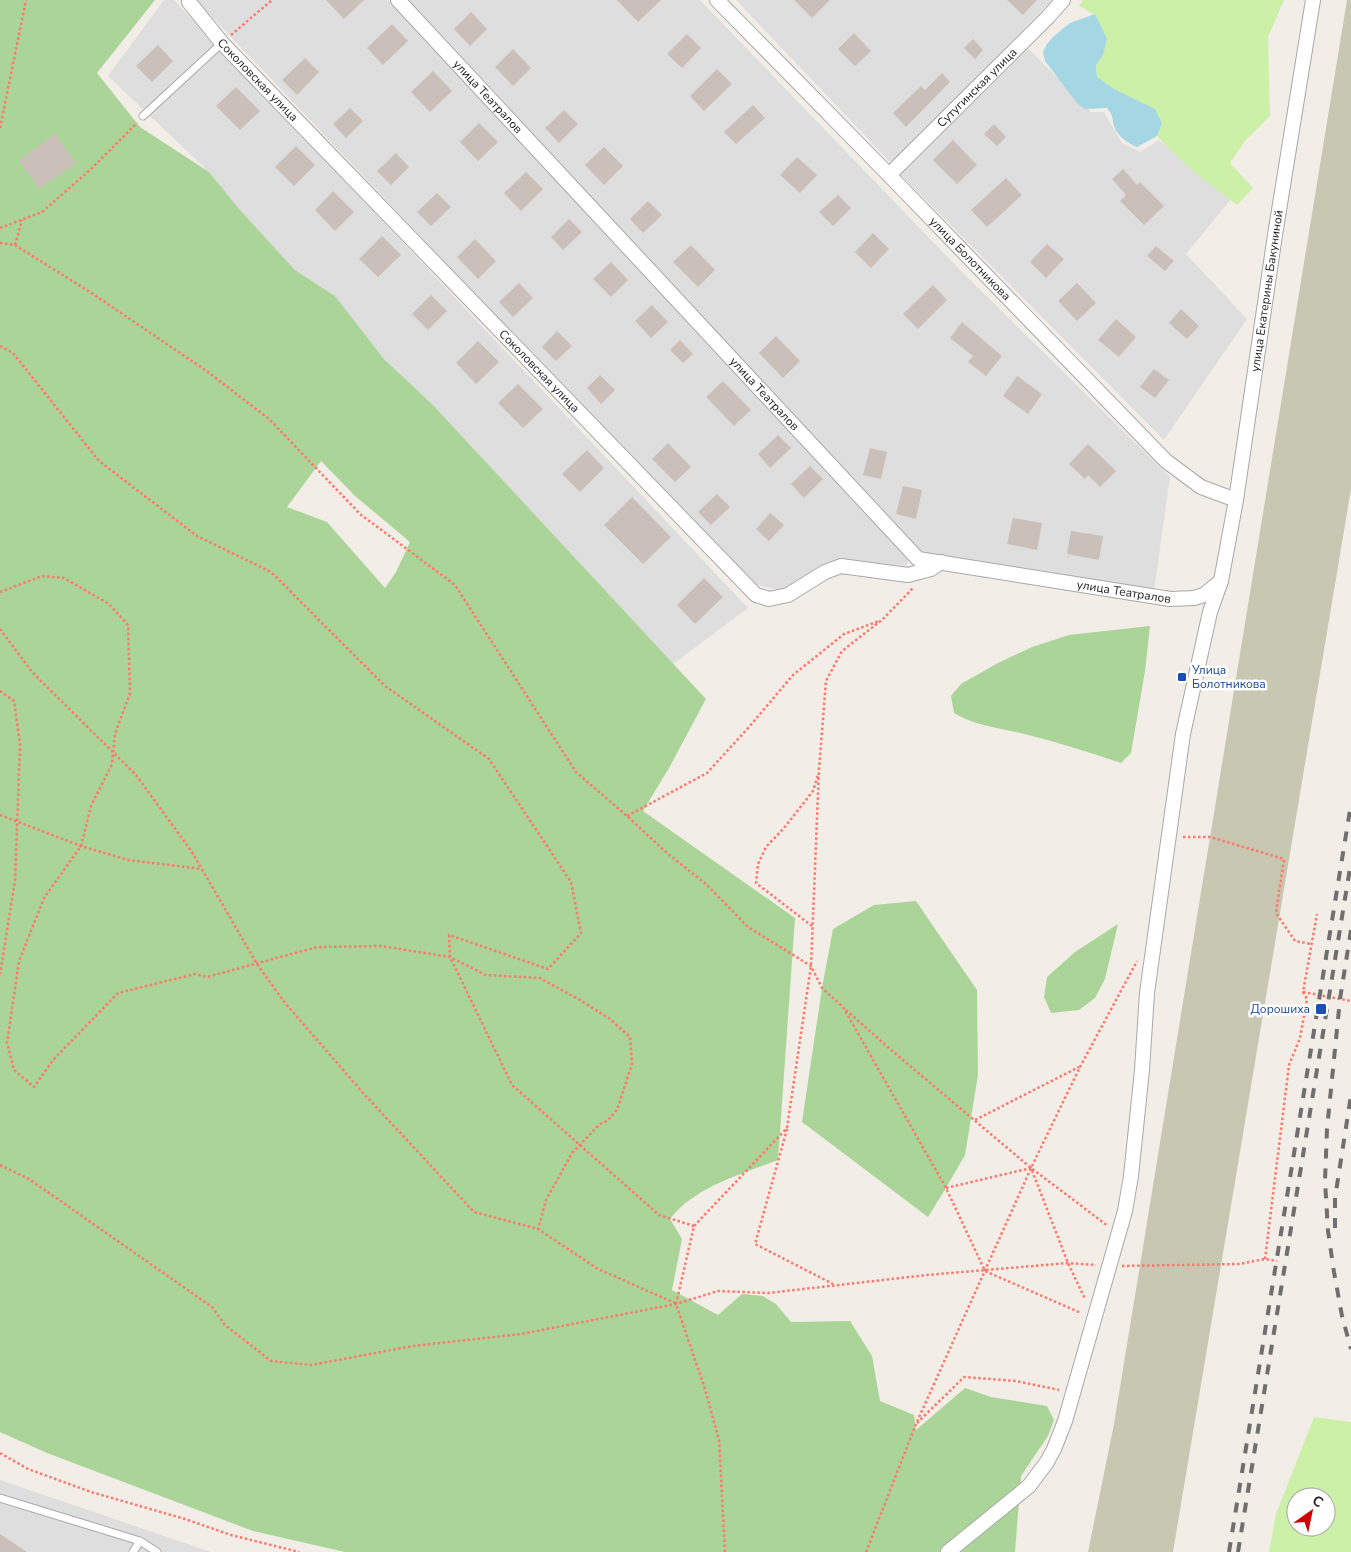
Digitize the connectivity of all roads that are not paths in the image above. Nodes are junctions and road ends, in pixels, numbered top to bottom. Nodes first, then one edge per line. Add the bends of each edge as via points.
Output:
1 (398, 0) edge
2 (717, 0) edge
3 (1063, 0) edge
4 (1313, 0) edge
5 (189, 2) dead end
6 (222, 43) junction
7 (143, 116) road end
8 (889, 175) junction
9 (1236, 500) junction
10 (936, 566) junction
11 (1221, 581) junction
12 (0, 1498) edge
13 (140, 1541) junction
14 (133, 1552) edge
15 (157, 1552) edge
16 (948, 1552) edge

1 - 10 street, улица Театралов via 918,559
2 - 8 street, улица Болотникова
3 - 8 street, Сутугинская улица
4 - 9 street, улица Екатерины Бакуниной
5 - 6 street, Соколовская улица
6 - 7 lane
6 - 10 street, Соколовская улица via 756,595 769,599 788,595 841,566 908,575
8 - 9 street, улица Болотникова via 1166,461 1201,487
9 - 11 street, улица Екатерины Бакуниной
10 - 11 street, улица Театралов via 1170,599 1204,595
11 - 16 street, улица Екатерины Бакуниной via 1210,612 1183,734 1146,993 1142,1070 1125,1211 1060,1436 1051,1456 1029,1486
12 - 13 lane
13 - 14 lane
13 - 15 lane

